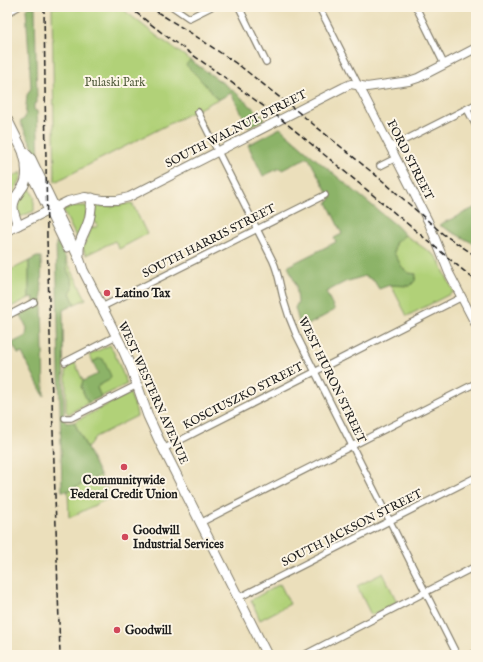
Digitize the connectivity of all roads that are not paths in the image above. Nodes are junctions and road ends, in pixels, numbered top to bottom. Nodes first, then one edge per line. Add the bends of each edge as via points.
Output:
1 (18, 7) edge
2 (172, 7) edge
3 (211, 7) edge
4 (238, 7) edge
5 (319, 7) edge
6 (416, 7) edge
7 (7, 13) edge
8 (476, 48) edge
9 (266, 62) dead end
10 (444, 64) junction
11 (359, 86) junction
12 (476, 104) edge
13 (467, 109) junction
14 (198, 112) dead end
15 (7, 118) edge
16 (476, 126) edge
17 (391, 147) junction
18 (23, 151) junction
19 (218, 151) junction
20 (396, 158) junction
21 (26, 163) junction
22 (380, 166) dead end
23 (325, 195) dead end
24 (92, 198) junction
25 (51, 208) junction
26 (18, 225) junction
27 (257, 229) junction
28 (7, 231) edge
29 (79, 258) junction
30 (83, 270) junction
31 (462, 297) junction
32 (34, 302) dead end
33 (102, 307) junction
34 (7, 316) edge
35 (476, 325) edge
36 (116, 336) junction
37 (64, 362) dead end
38 (315, 372) junction
39 (476, 383) edge
40 (138, 385) junction
41 (65, 418) dead end
42 (352, 446) junction
43 (163, 449) junction
44 (476, 477) edge
45 (390, 521) junction
46 (200, 523) junction
47 (476, 566) edge
48 (425, 592) junction
49 (238, 598) junction
50 (476, 653) edge
51 (266, 655) edge
52 (304, 655) edge
53 (457, 655) edge
54 (471, 655) edge

1 - 7 street
2 - 3 street via 188,18
4 - 9 street
5 - 11 street, FORD STREET
6 - 10 street
8 - 10 street, SOUTH WALNUT STREET
10 - 11 street, SOUTH WALNUT STREET via 418,78 367,87
11 - 17 street, FORD STREET
11 - 19 street, SOUTH WALNUT STREET via 351,84 344,87
12 - 13 street
13 - 16 street
13 - 17 street
14 - 19 street, WEST HURON STREET
15 - 18 main road, WEST WESTERN AVENUE
17 - 20 street, FORD STREET
18 - 21 main road, WEST WESTERN AVENUE
18 - 25 main road, WEST WESTERN AVENUE via 31,159
19 - 24 street, SOUTH WALNUT STREET via 129,196 117,200
19 - 27 street, WEST HURON STREET
20 - 22 street
20 - 31 street, FORD STREET
21 - 25 main road, WEST WESTERN AVENUE
21 - 26 main road via 26,179 13,208
23 - 27 street, SOUTH HARRIS STREET
24 - 25 street, SOUTH WALNUT STREET via 68,200
24 - 29 main road via 88,222 80,240
25 - 26 street, SOUTH WALNUT STREET
25 - 29 main road, WEST WESTERN AVENUE
25 - 30 main road, WEST WESTERN AVENUE via 74,262
26 - 28 street, SOUTH WALNUT STREET
27 - 33 street, SOUTH HARRIS STREET
27 - 38 street, WEST HURON STREET via 277,270 288,316
29 - 30 main road, WEST WESTERN AVENUE
30 - 33 main road, WEST WESTERN AVENUE
31 - 35 street, FORD STREET
31 - 38 street, KOSCIUSZKO STREET
32 - 34 street
33 - 36 main road, WEST WESTERN AVENUE
36 - 37 street
36 - 40 main road, WEST WESTERN AVENUE
38 - 42 street, WEST HURON STREET
38 - 43 street, KOSCIUSZKO STREET
39 - 42 street
40 - 41 street via 71,418
40 - 43 main road, WEST WESTERN AVENUE
42 - 45 street, WEST HURON STREET
42 - 46 street
43 - 46 main road, WEST WESTERN AVENUE
44 - 45 street, SOUTH JACKSON STREET
45 - 48 street, WEST HURON STREET
45 - 49 street, SOUTH JACKSON STREET
46 - 49 main road, WEST WESTERN AVENUE
47 - 48 street
48 - 52 street
48 - 53 street, WEST HURON STREET
49 - 51 main road, WEST WESTERN AVENUE
50 - 54 street

